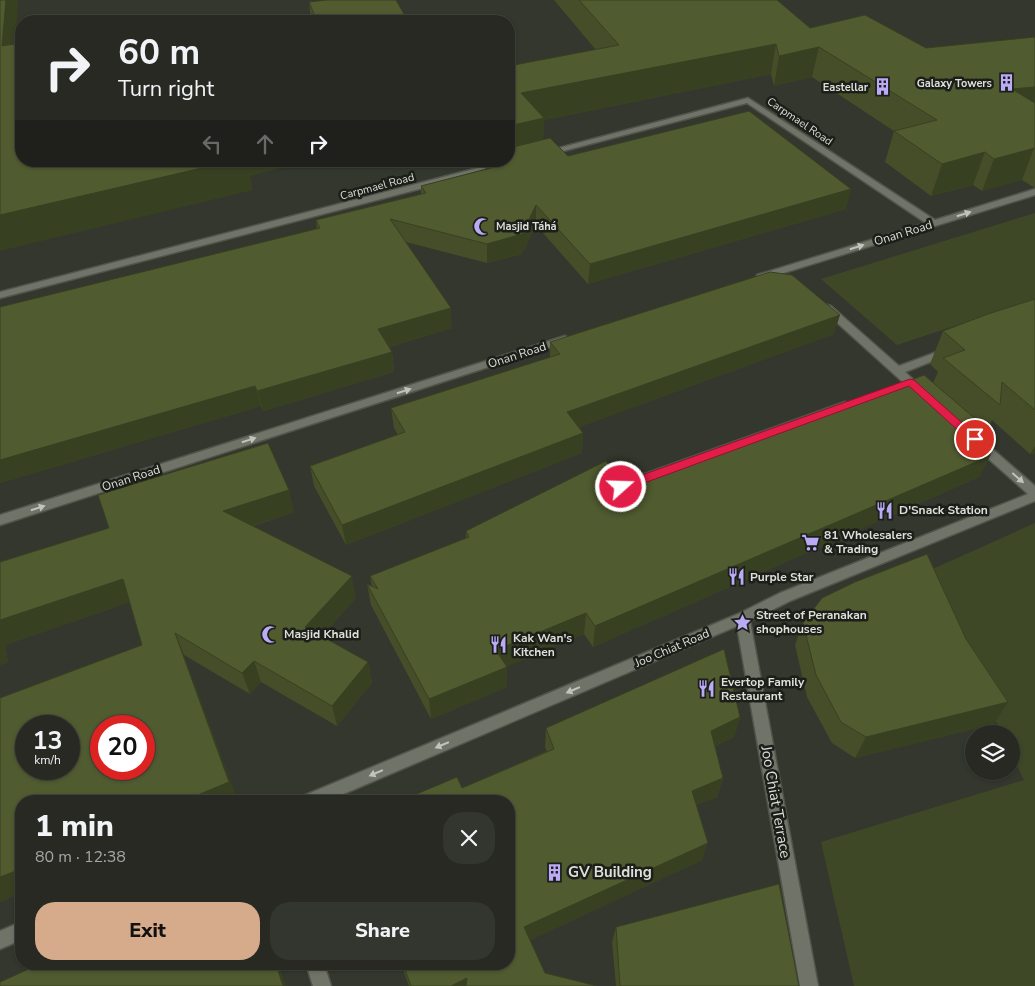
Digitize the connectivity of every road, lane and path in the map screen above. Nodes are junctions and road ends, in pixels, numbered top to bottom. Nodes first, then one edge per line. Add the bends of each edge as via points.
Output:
1 (537, 156) edge
2 (493, 167) edge
3 (1035, 192) edge
4 (933, 223) junction
5 (751, 280) edge
6 (0, 295) edge
7 (817, 300) edge
8 (573, 337) edge
9 (964, 346) edge
10 (897, 371) junction
11 (929, 399) edge
12 (854, 402) edge
13 (968, 434) edge
14 (621, 487) edge
15 (1035, 494) edge
16 (0, 520) edge
17 (743, 618) junction
18 (324, 795) edge
19 (15, 933) edge
20 (0, 940) edge
21 (317, 970) edge
22 (322, 986) edge
23 (809, 986) edge

1 - 4 street, Carpmael Road via 748,100
2 - 6 street, Carpmael Road
4 -> 3 street, Onan Road
5 -> 4 street, Onan Road via 788,274
7 - 10 street
16 -> 8 street, Onan Road
9 - 10 street
10 - 11 street via 906,384
12 - 14 street
13 -> 15 street
15 - 17 street, Joo Chiat Road
17 -> 18 street, Joo Chiat Road
17 - 23 street, Joo Chiat Terrace
19 - 20 street
21 - 22 street

